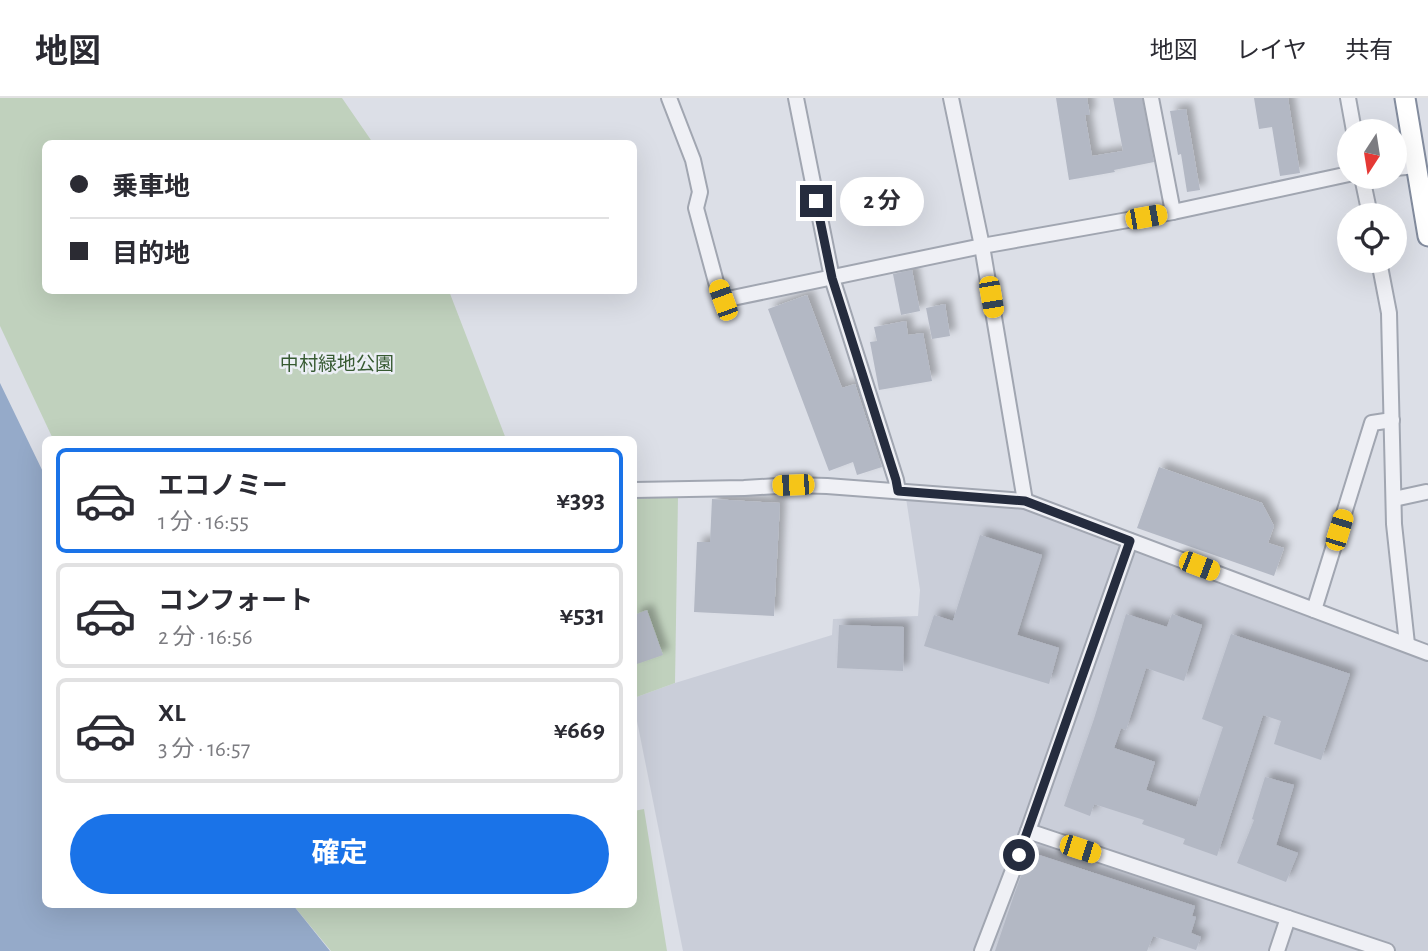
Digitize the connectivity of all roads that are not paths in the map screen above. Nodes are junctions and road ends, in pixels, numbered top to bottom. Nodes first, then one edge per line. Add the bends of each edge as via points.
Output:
1 (669, 98) edge
2 (796, 98) edge
3 (951, 98) edge
4 (1151, 98) edge
5 (1349, 98) edge
6 (1405, 98) edge
7 (1352, 119) edge
8 (1424, 166) edge
9 (1337, 177) edge
10 (1173, 212) junction
11 (1428, 236) edge
12 (982, 246) junction
13 (1381, 273) edge
14 (832, 278) junction
15 (1392, 420) junction
16 (637, 490) edge
17 (898, 491) junction
18 (1426, 492) dead end
19 (1394, 499) junction
20 (1025, 501) junction
21 (1130, 541) junction
22 (1314, 610) junction
23 (1406, 644) junction
24 (1428, 653) edge
25 (1028, 831) junction
26 (1288, 918) junction
27 (982, 951) edge
28 (1277, 951) edge
29 (1387, 951) edge

1 - 14 street via 693,160 700,192 696,208 723,300
2 - 14 street
3 - 12 street
4 - 10 street
5 - 7 street
6 - 8 highway
8 - 11 highway
9 - 10 street
10 - 12 street
12 - 14 street
12 - 20 street
13 - 15 street via 1389,313
14 - 17 street
15 - 19 street
15 - 22 street via 1372,423
16 - 17 street via 793,485
17 - 20 street
18 - 19 street
19 - 23 street
20 - 21 street
21 - 22 street
21 - 25 street
22 - 23 street
23 - 24 street
25 - 26 street
25 - 27 street
26 - 28 street
26 - 29 street

